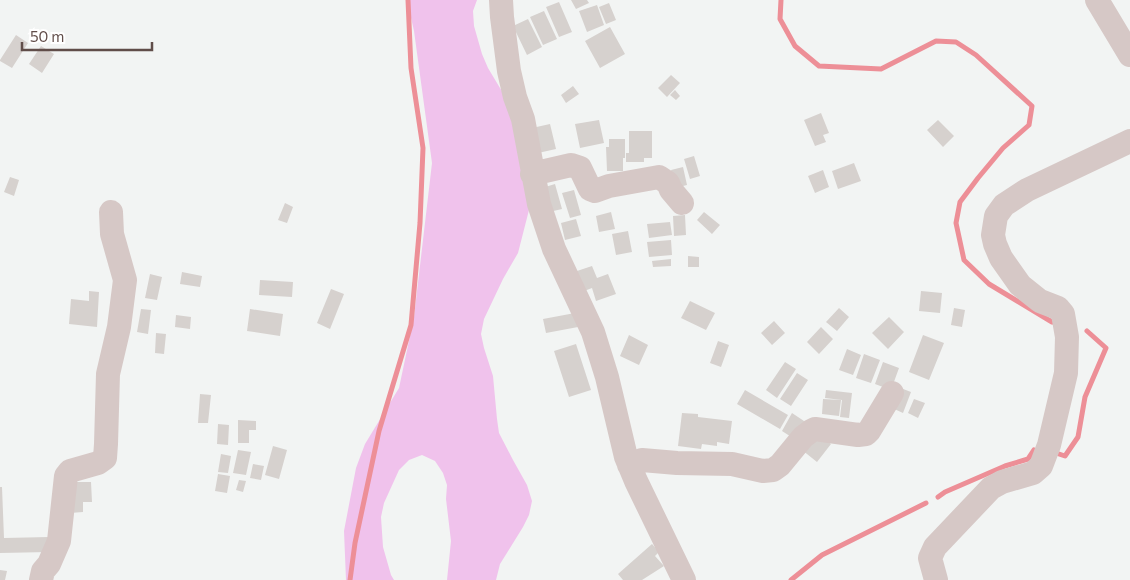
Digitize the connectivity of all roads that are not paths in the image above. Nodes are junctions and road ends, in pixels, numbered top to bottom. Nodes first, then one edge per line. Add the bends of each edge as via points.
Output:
1 (501, 0) edge
2 (1097, 0) edge
3 (1130, 55) edge
4 (1130, 141) edge
5 (532, 174) junction
6 (682, 203) dead end
7 (111, 212) dead end
8 (892, 393) dead end
9 (629, 465) junction
10 (42, 580) edge
11 (684, 580) edge
12 (936, 580) edge

1 - 5 street via 509,71 523,119
2 - 3 street
4 - 12 street via 1027,190 1004,205 996,216 993,236 1001,258 1020,285 1063,314 1067,337 1066,373 1049,446 1041,466 1033,473 991,488 935,547 930,558
5 - 6 street via 571,165 580,168 590,189 595,191 659,177 668,183
5 - 9 street via 552,244 596,341
7 - 10 street via 112,234 125,280 119,328 108,374 105,458 70,471 66,476 59,540 43,571
8 - 9 street via 866,434 815,429 773,470 732,464 642,460
9 - 11 street

